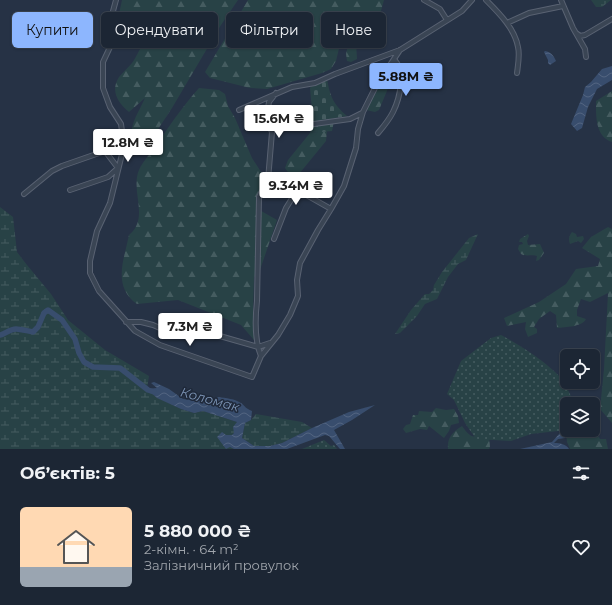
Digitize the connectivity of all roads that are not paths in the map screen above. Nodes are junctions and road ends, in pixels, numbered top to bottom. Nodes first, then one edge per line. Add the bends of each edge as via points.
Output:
1 (116, 0) edge
2 (424, 0) edge
3 (472, 0) edge
4 (486, 0) edge
5 (561, 0) edge
6 (563, 6) junction
7 (612, 19) edge
8 (447, 20) junction
9 (507, 23) junction
10 (576, 33) junction
11 (400, 50) junction
12 (586, 57) dead end
13 (394, 59) junction
14 (517, 73) dead end
15 (276, 93) junction
16 (239, 110) dead end
17 (362, 112) junction
18 (271, 130) junction
19 (378, 132) dead end
20 (118, 168) junction
21 (70, 190) dead end
22 (24, 194) dead end
23 (331, 209) junction
24 (274, 239) dead end
25 (126, 322) junction
26 (271, 343) junction
27 (258, 347) junction
28 (261, 356) junction

1 - 20 street via 109,26 111,46 103,62 103,88 110,107 121,124 124,146
2 - 8 street via 440,9
3 - 8 street via 462,11
4 - 9 street
5 - 6 street
6 - 9 street via 529,13
6 - 10 street
7 - 10 street via 585,35 580,36
8 - 11 street
9 - 14 street via 518,46
10 - 12 street
11 - 13 street
11 - 15 street via 315,83
13 - 17 street
13 - 19 street via 400,72 398,96 391,117
15 - 16 street
15 - 18 street via 268,108
17 - 18 street via 350,119
17 - 23 street via 356,148 344,186
18 - 27 street via 268,180 259,197 255,317
20 - 21 street via 108,177
20 - 22 street via 105,151 52,171
20 - 25 street via 110,203 97,232 90,261 90,273 99,291
23 - 24 street via 302,192 296,192 286,208
23 - 26 street via 300,263 298,296 290,315
25 - 27 street via 141,322 169,332 199,330
25 - 28 street via 134,331 160,345 252,376
26 - 27 street
26 - 28 street
27 - 28 street

